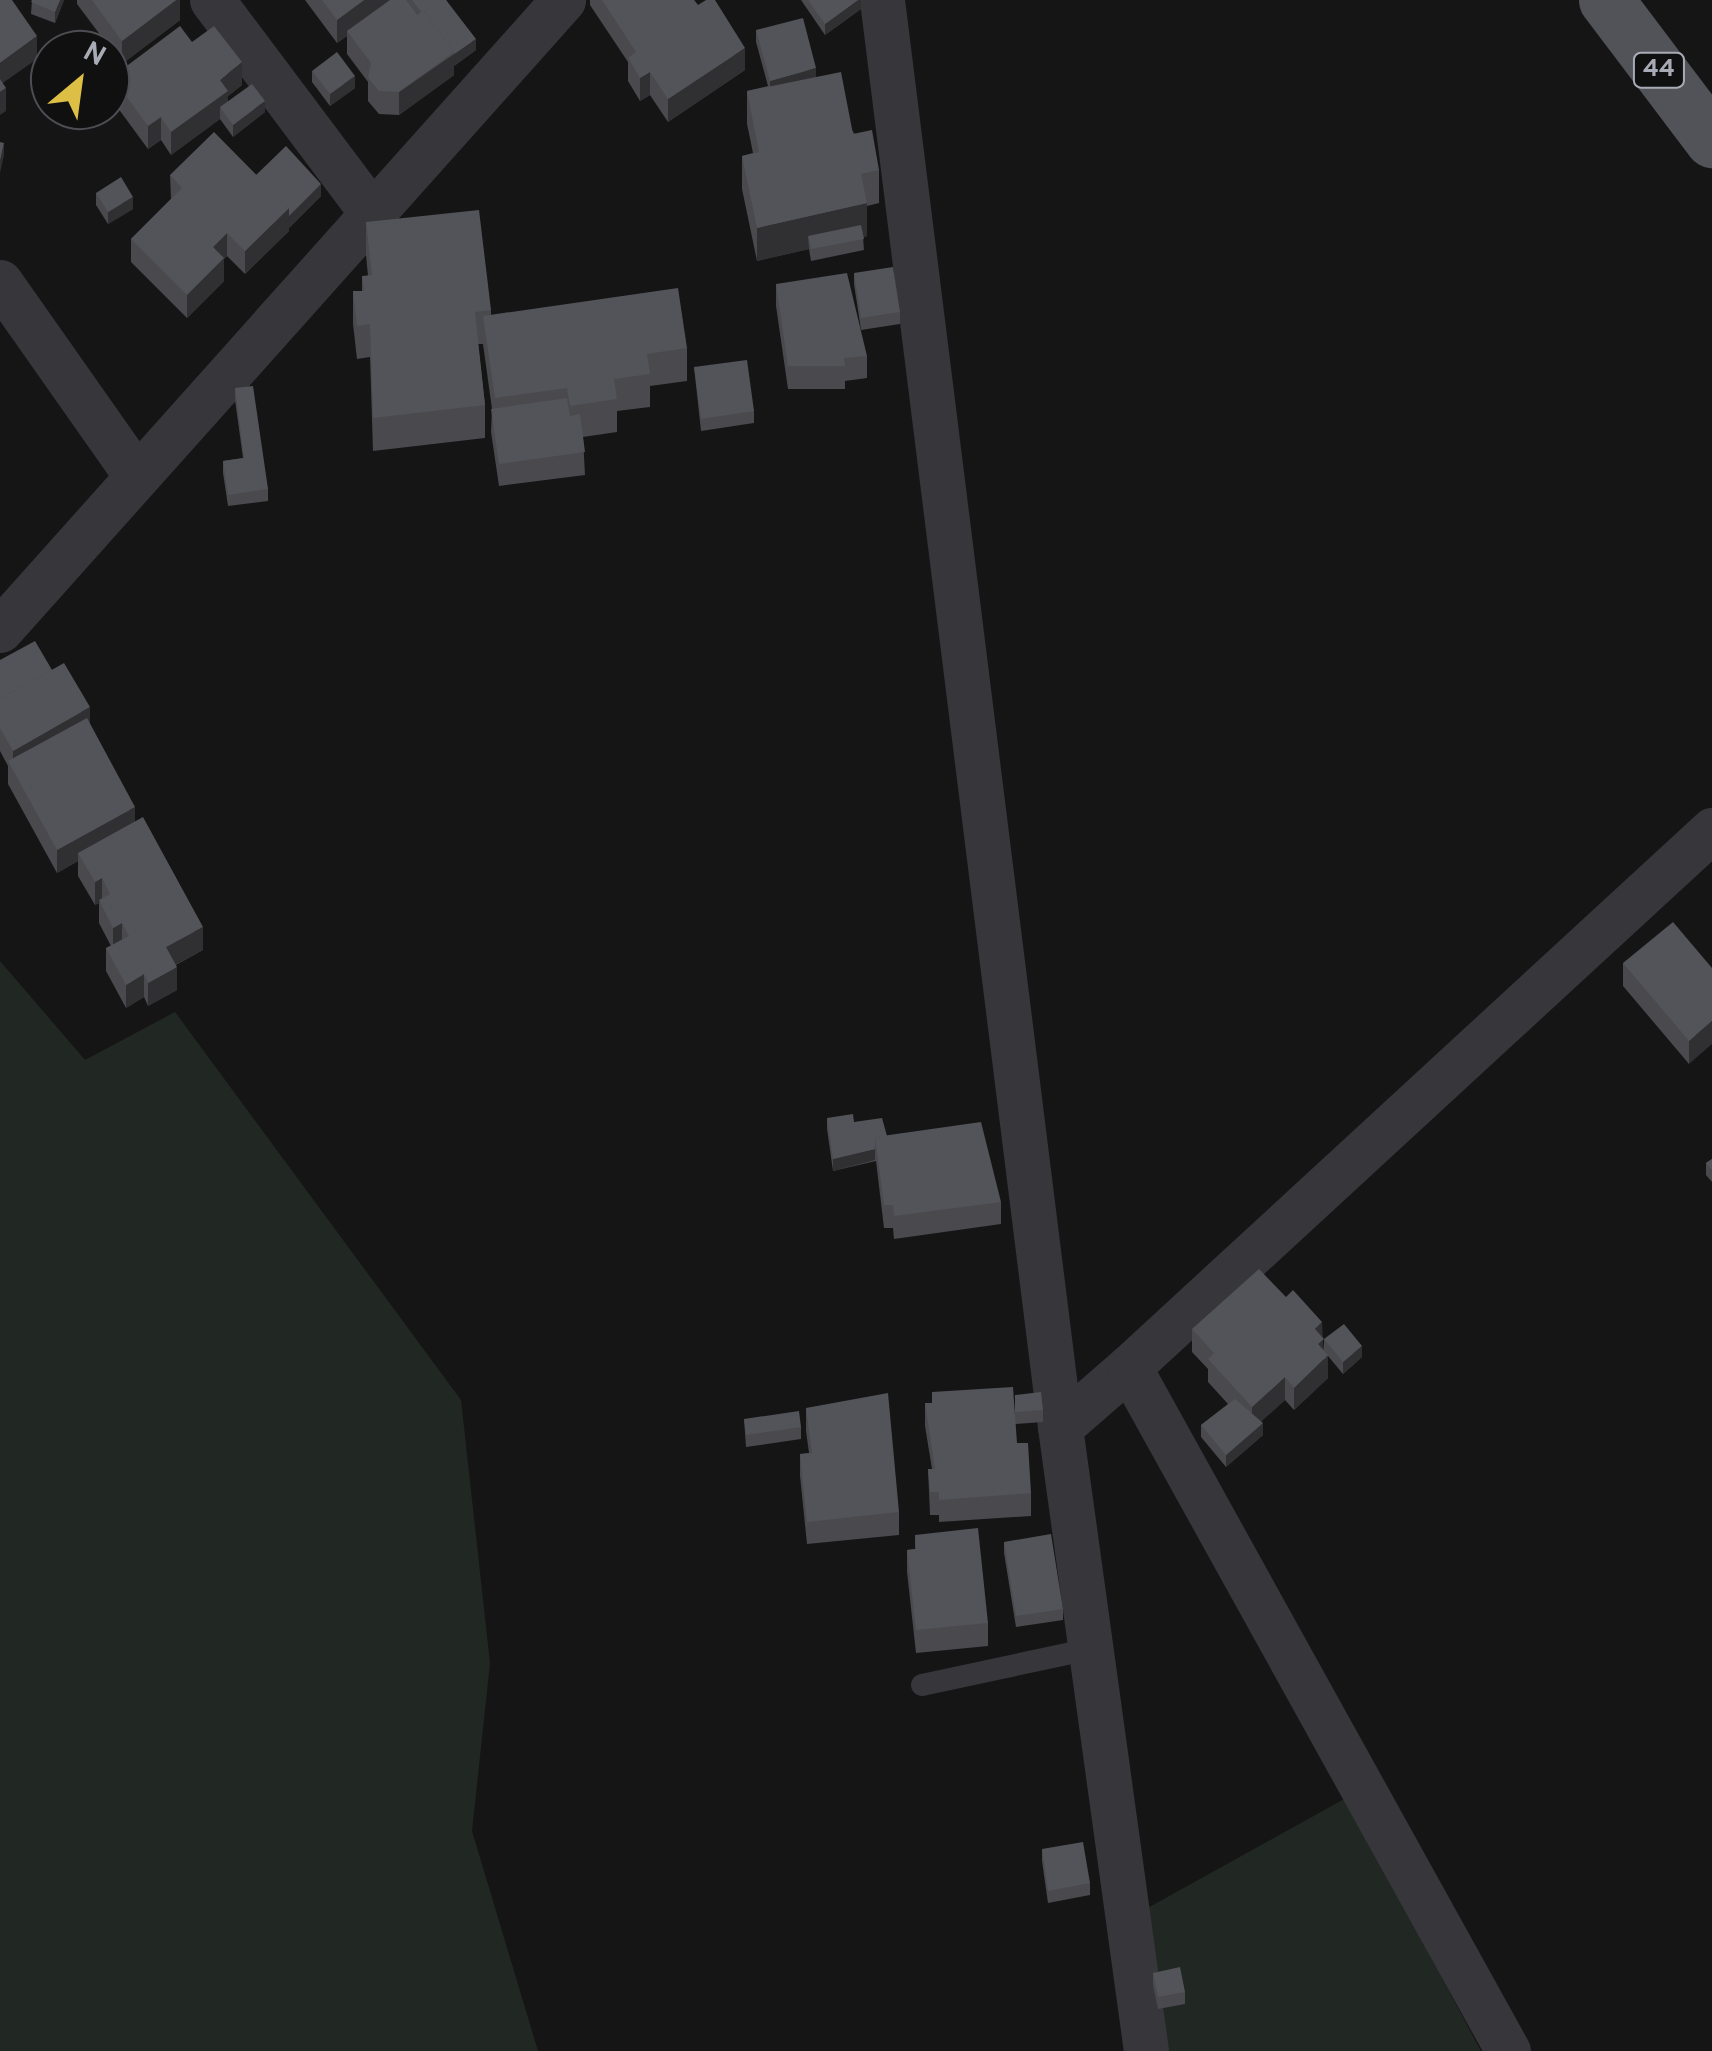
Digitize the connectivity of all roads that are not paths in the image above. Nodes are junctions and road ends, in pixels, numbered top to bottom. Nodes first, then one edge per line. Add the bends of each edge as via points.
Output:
1 (212, 0) edge
2 (563, 0) edge
3 (882, 0) edge
4 (1606, 0) edge
5 (1712, 140) edge
6 (371, 212) junction
7 (0, 282) edge
8 (135, 474) junction
9 (0, 630) edge
10 (1712, 830) edge
11 (1130, 1367) junction
12 (1060, 1427) junction
13 (1090, 1649) junction
14 (922, 1686) dead end
15 (1146, 2051) edge
16 (1508, 2051) edge

1 - 6 street
2 - 6 street
3 - 12 street
4 - 5 main road, 44
6 - 8 street
7 - 8 street
8 - 9 street
10 - 11 street
11 - 12 street
11 - 16 street
12 - 13 street
13 - 14 lane
13 - 15 street

